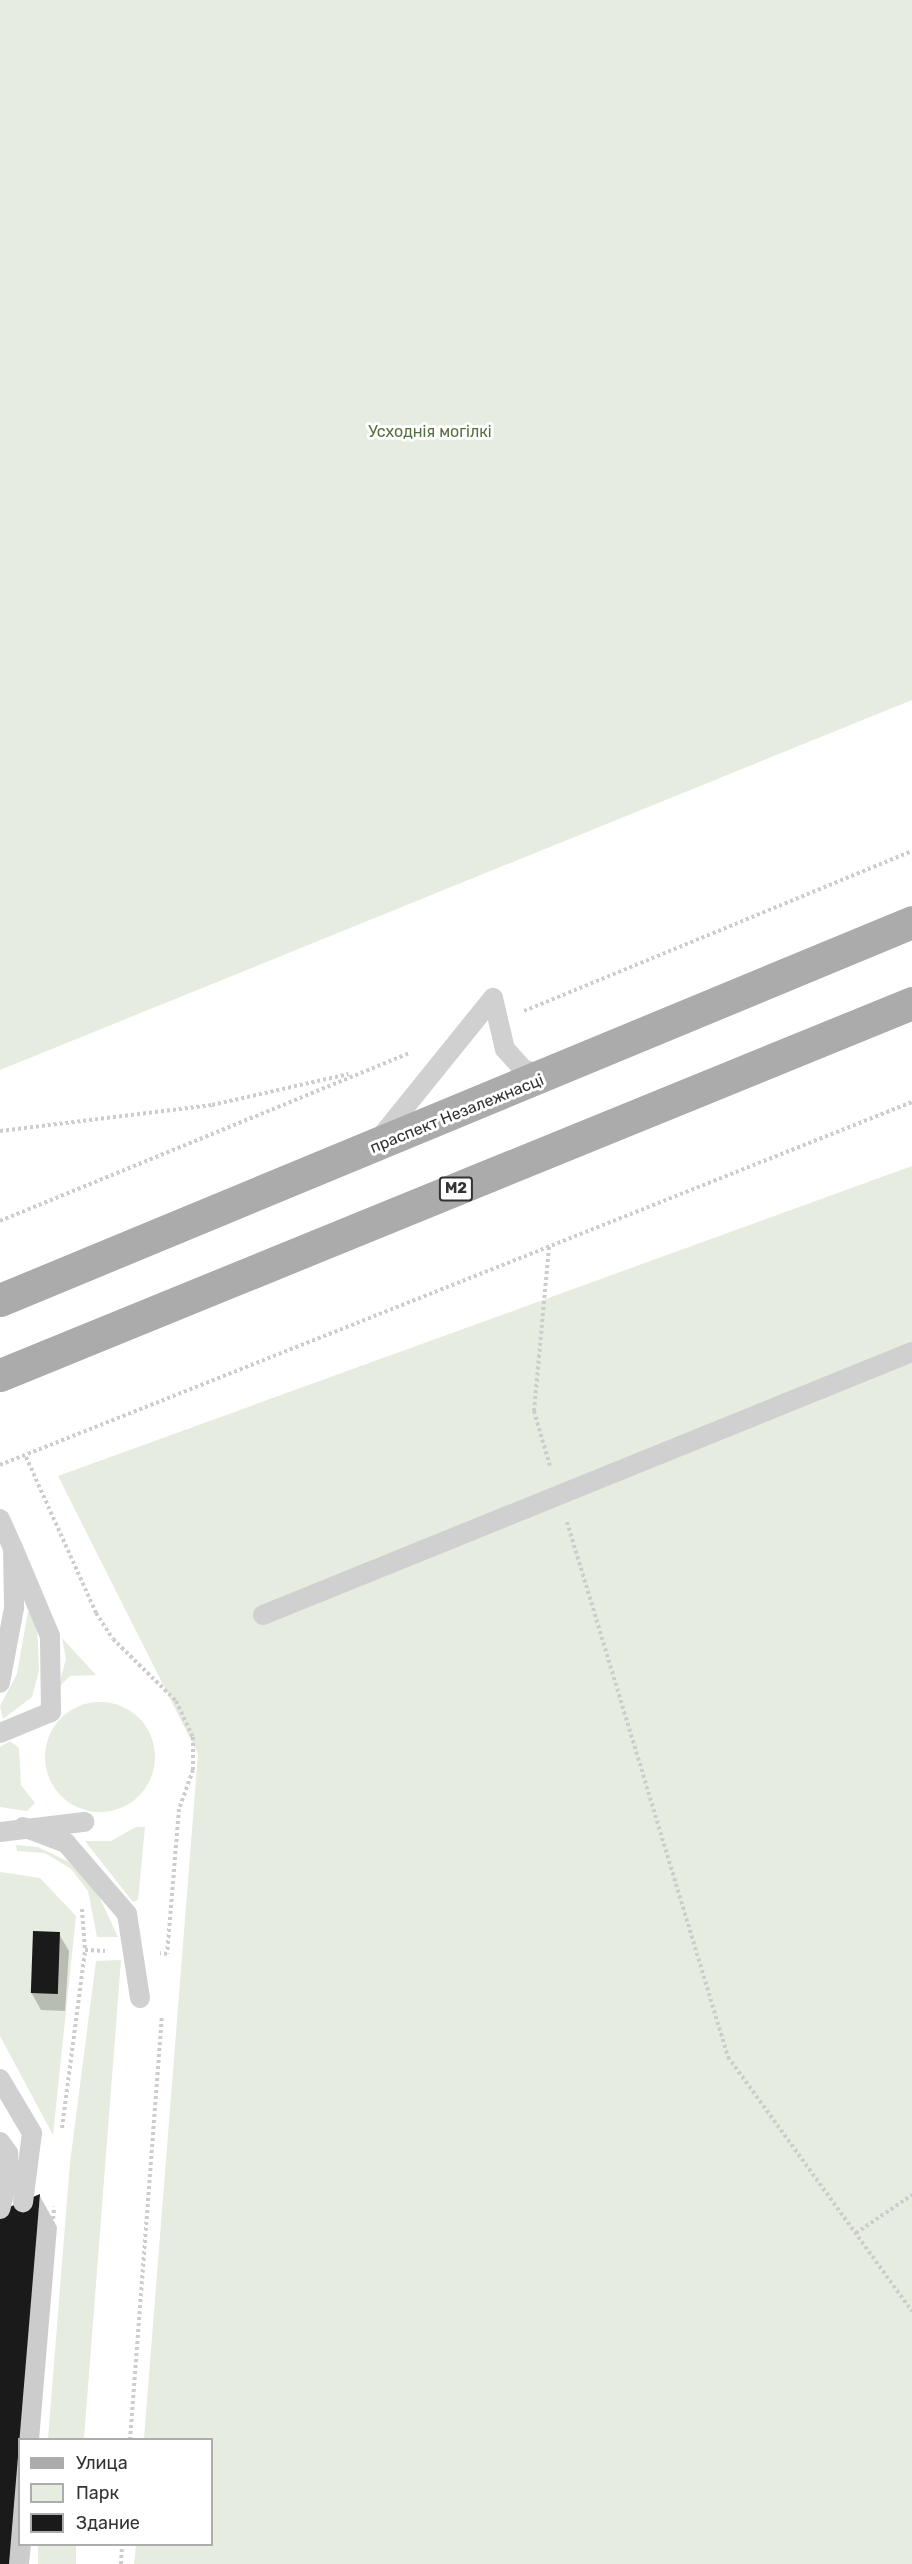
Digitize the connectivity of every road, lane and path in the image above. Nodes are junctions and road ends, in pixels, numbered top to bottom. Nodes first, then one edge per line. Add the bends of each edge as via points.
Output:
1 (912, 922) edge
2 (912, 1003) edge
3 (361, 1071) dead end
4 (546, 1077) junction
5 (912, 1102) edge
6 (0, 1131) edge
7 (371, 1149) junction
8 (549, 1247) junction
9 (0, 1300) edge
10 (912, 1352) edge
11 (0, 1375) edge
12 (26, 1457) junction
13 (0, 1465) edge
14 (559, 1495) junction
15 (0, 1519) edge
16 (13, 1548) junction
17 (263, 1615) dead end
18 (0, 1683) edge
19 (0, 1733) edge
20 (84, 1822) dead end
21 (23, 1827) junction
22 (0, 1832) edge
23 (82, 1904) dead end
24 (85, 1950) junction
25 (133, 1952) junction
26 (167, 1954) junction
27 (166, 1965) dead end
28 (140, 1998) dead end
29 (162, 2013) dead end
30 (0, 2079) edge
31 (61, 2135) dead end
32 (0, 2143) edge
33 (0, 2170) edge
34 (55, 2193) dead end
35 (912, 2195) edge
36 (23, 2202) dead end
37 (0, 2210) edge
38 (856, 2233) junction
39 (912, 2311) edge
40 (35, 2438) edge
41 (130, 2438) edge
42 (27, 2546) edge
43 (122, 2546) edge
44 (26, 2564) edge
45 (121, 2564) edge

1 - 4 main road, праспект Незалежнасці
2 - 11 main road, М2
3 - 6 path via 212,1105
4 - 7 main road, праспект Незалежнасці
4 - 7 lane via 523,1069 505,1049 493,998
5 - 8 path
7 - 9 main road, праспект Незалежнасці
8 - 12 path
8 - 14 path via 534,1411
10 - 14 lane
12 - 13 path
12 - 26 path via 96,1613 113,1639 176,1701 193,1737 193,1770 179,1809
14 - 17 lane
14 - 38 path via 728,2057
15 - 16 lane
16 - 18 lane via 14,1608
16 - 19 lane via 50,1636 51,1712
20 - 21 lane
21 - 22 lane
21 - 25 lane via 66,1843 97,1872 127,1914
23 - 24 path
24 - 25 path
24 - 31 path
25 - 26 path
25 - 28 lane
26 - 27 path
29 - 41 path
30 - 36 lane via 32,2133
32 - 33 lane
32 - 37 lane via 8,2153 9,2174
34 - 40 path
35 - 38 path
38 - 39 path
42 - 44 path
43 - 45 path

